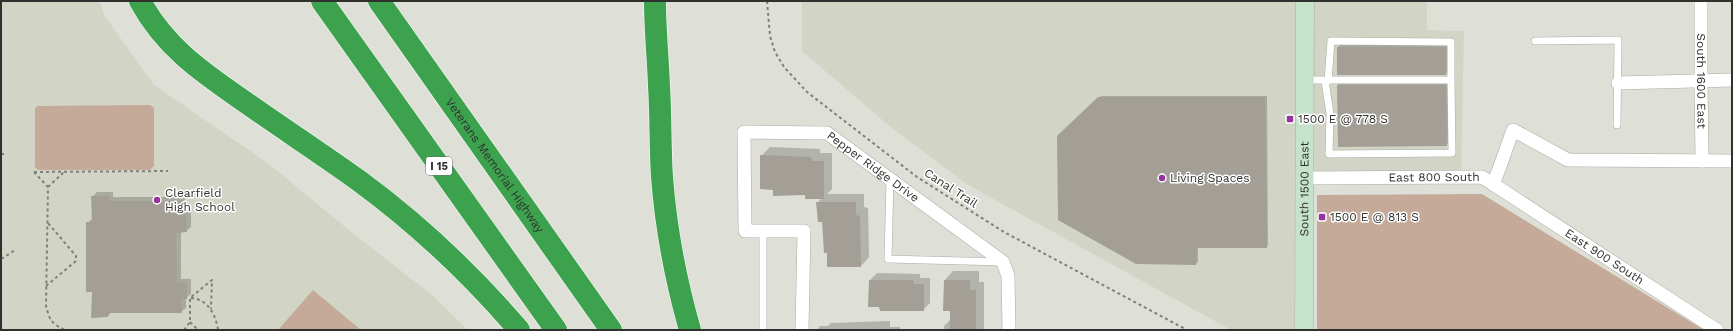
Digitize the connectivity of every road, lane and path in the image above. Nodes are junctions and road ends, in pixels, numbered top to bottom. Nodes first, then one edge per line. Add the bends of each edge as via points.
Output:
1 (140, 1) edge
2 (322, 1) edge
3 (378, 1) edge
4 (655, 1) edge
5 (666, 1) edge
6 (767, 1) edge
7 (1305, 1) edge
8 (1702, 1) edge
9 (1535, 41) dead end
10 (1305, 80) junction
11 (1451, 80) junction
12 (1701, 80) junction
13 (1732, 80) edge
14 (1326, 81) junction
15 (1618, 83) junction
16 (659, 86) junction
17 (1617, 125) dead end
18 (1, 154) edge
19 (7, 154) dead end
20 (1702, 161) junction
21 (1732, 162) edge
22 (64, 172) junction
23 (168, 172) dead end
24 (1304, 178) junction
25 (890, 179) junction
26 (1493, 184) junction
27 (48, 187) junction
28 (47, 222) junction
29 (763, 231) junction
30 (15, 250) dead end
31 (1, 258) edge
32 (1002, 262) junction
33 (46, 286) junction
34 (190, 298) junction
35 (211, 309) junction
36 (190, 322) junction
37 (65, 330) edge
38 (184, 330) edge
39 (198, 330) edge
40 (218, 330) edge
41 (519, 330) edge
42 (556, 330) edge
43 (611, 330) edge
44 (690, 330) edge
45 (763, 330) edge
46 (802, 330) edge
47 (1009, 330) edge
48 (1188, 330) edge
49 (1304, 330) edge
50 (1717, 330) edge

1 - 41 highway via 156,27 189,62 403,215 462,268
2 - 42 highway, I 15
3 - 43 highway, Veterans Memorial Highway
4 - 16 highway
5 - 16 highway via 666,42
6 - 48 path, Canal Trail via 770,36 776,52 784,67 807,92 917,177 1004,232
7 - 10 street, South 1500 East
8 - 12 street, South 1600 East
9 - 15 lane via 1618,40
10 - 14 lane
10 - 24 street, South 1500 East
11 - 14 lane
11 - 14 lane via 1451,42 1331,41
11 - 14 lane via 1452,153 1330,154 1330,114
12 - 13 street
12 - 15 street
12 - 20 street, South 1600 East
15 - 17 lane
16 - 44 highway via 666,211 675,266
18 - 19 path
20 - 21 street, East 800 South
20 - 26 street, East 800 South via 1568,160 1513,130
22 - 23 path
22 - 27 path
22 - 27 path via 34,172
24 - 26 street, East 800 South via 1482,177
24 - 49 street, South 1500 East
25 - 29 street, Pepper Ridge Drive via 827,133 744,132 745,231
25 - 32 street, Pepper Ridge Drive
25 - 32 lane via 888,259
26 - 50 street, East 900 South
27 - 28 path
28 - 33 path
28 - 33 path via 76,256 76,261
29 - 45 lane
29 - 46 street, Pepper Ridge Drive via 804,231
30 - 31 path
32 - 47 street via 1008,276
33 - 37 path via 46,306 50,320
34 - 35 path via 198,299
34 - 35 path via 212,280
34 - 36 path
35 - 40 path
36 - 38 path
36 - 39 path

